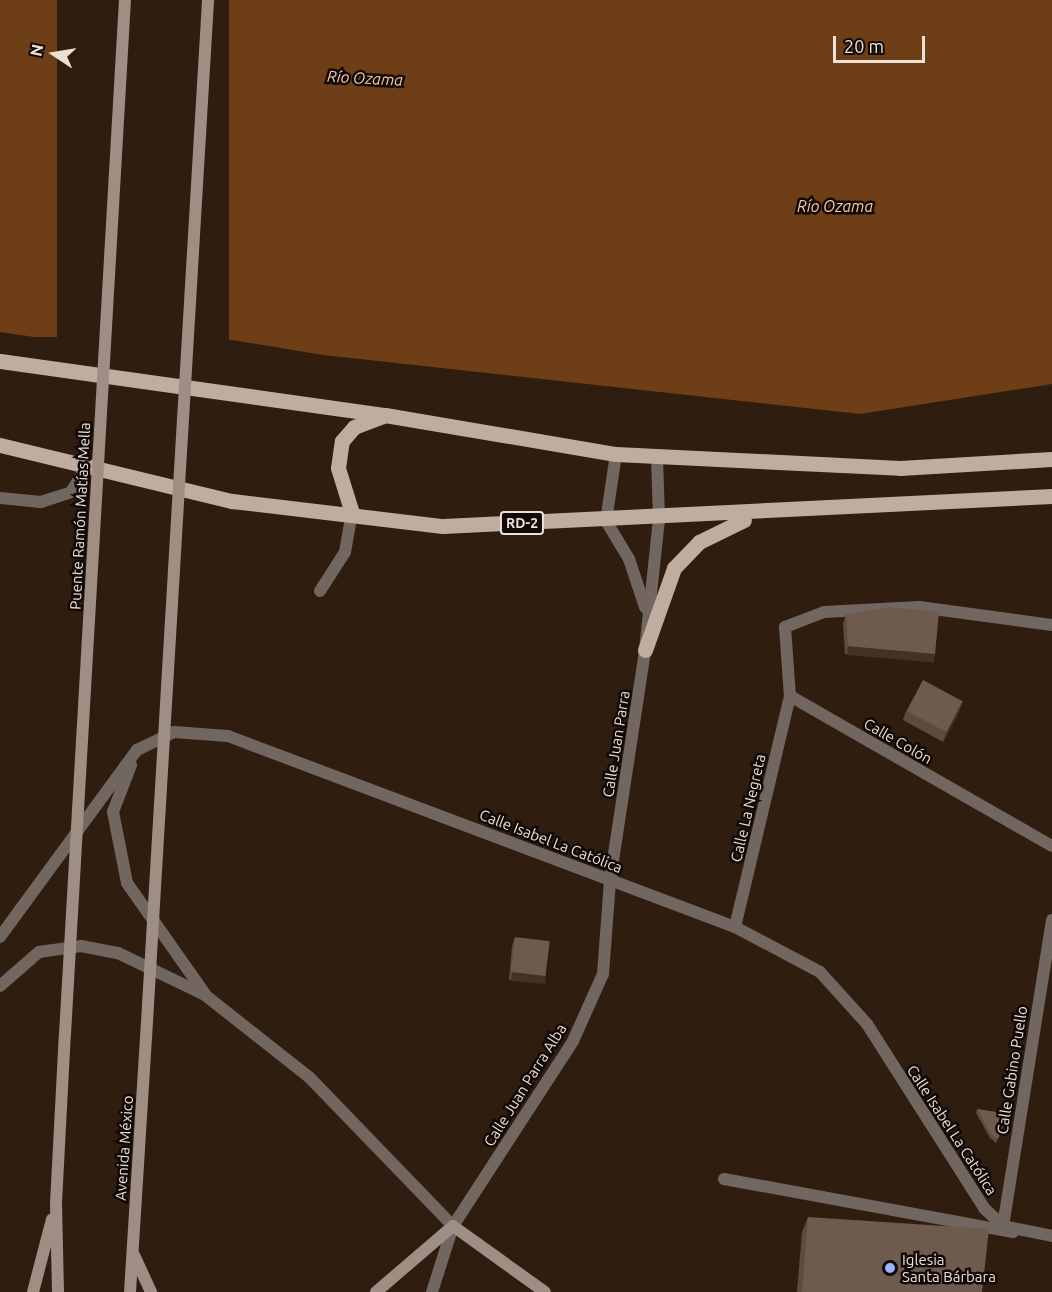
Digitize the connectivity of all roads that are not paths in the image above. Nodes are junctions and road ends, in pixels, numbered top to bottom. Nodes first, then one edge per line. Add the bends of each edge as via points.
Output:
1 (125, 0) edge
2 (208, 0) edge
3 (0, 361) edge
4 (386, 415) junction
5 (0, 445) edge
6 (616, 454) junction
7 (657, 458) junction
8 (1052, 459) edge
9 (86, 468) junction
10 (1052, 496) edge
11 (0, 498) edge
12 (352, 513) junction
13 (775, 513) junction
14 (659, 518) junction
15 (606, 521) junction
16 (320, 591) dead end
17 (647, 611) junction
18 (1052, 625) edge
19 (645, 650) junction
20 (790, 696) junction
21 (137, 750) junction
22 (1052, 846) edge
23 (610, 880) junction
24 (1052, 920) edge
25 (735, 927) junction
26 (1, 935) edge
27 (0, 986) edge
28 (205, 995) junction
29 (724, 1179) dead end
30 (56, 1203) junction
31 (453, 1226) junction
32 (1003, 1226) junction
33 (1029, 1235) junction
34 (1052, 1236) edge
35 (132, 1252) junction
36 (33, 1292) edge
37 (58, 1292) edge
38 (130, 1292) edge
39 (151, 1292) edge
40 (376, 1292) edge
41 (432, 1292) edge
42 (545, 1292) edge

1 - 30 main road, Puente Ramón Matías Mella, bridge
2 - 35 main road, Avenida México, bridge
3 - 4 main road
4 - 6 main road
4 - 12 main road via 354,427 342,441 338,468
5 - 9 main road, RD-2
6 - 7 main road
6 - 15 street
7 - 8 main road via 900,468
7 - 14 street, Calle Juan Parra
9 - 11 street via 71,492 41,502
9 - 12 main road, RD-2 via 232,501
10 - 13 main road, RD-2
12 - 15 main road, RD-2 via 443,526
12 - 16 street via 345,552
13 - 14 main road, RD-2
13 - 19 main road via 729,524 699,542 674,568
14 - 15 main road, RD-2
14 - 17 street, Calle Juan Parra
15 - 17 street, Calle Juan Parra via 628,559
17 - 19 street, Calle Juan Parra
18 - 20 street via 919,607 824,612 785,627
19 - 23 street, Calle Juan Parra
20 - 22 street, Calle Colón
20 - 25 street, Calle La Negreta
21 - 23 street, Calle Isabel La Católica via 174,732 228,736
21 - 26 street, Calle Isabel La Católica
21 - 28 street via 113,812 127,883
23 - 25 street, Calle Isabel La Católica
23 - 31 street, Calle Juan Parra Alba via 603,975 573,1041
24 - 32 street, Calle Gabino Puello
25 - 32 street, Calle Isabel La Católica via 820,972 867,1024 985,1209
27 - 28 street via 39,952 81,946 118,953
28 - 31 street via 310,1078
29 - 33 street
30 - 36 main road
30 - 37 main road
31 - 40 main road
31 - 41 street, Calle Juan Parra Alba
31 - 42 main road
32 - 33 street, Calle Isabel La Católica
33 - 34 street, Calle Isabel La Católica
35 - 38 main road, Avenida México
35 - 39 main road

